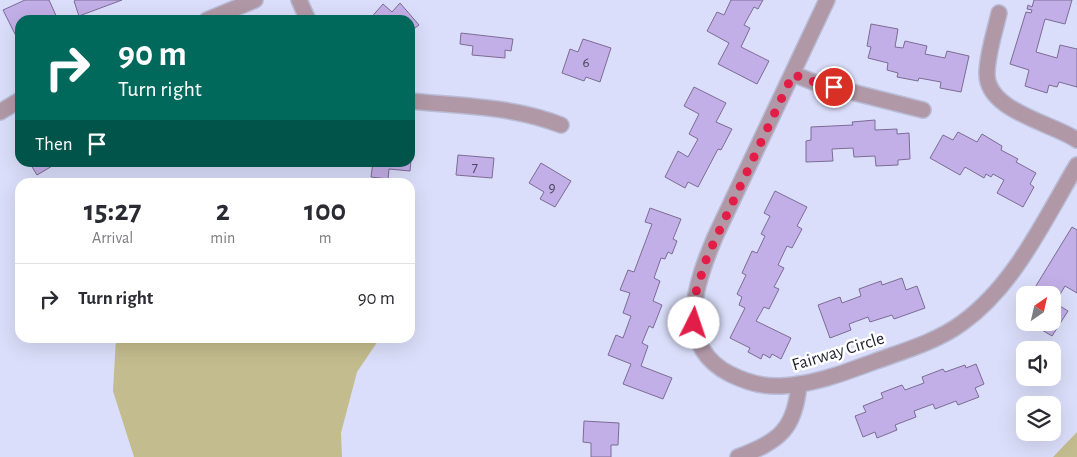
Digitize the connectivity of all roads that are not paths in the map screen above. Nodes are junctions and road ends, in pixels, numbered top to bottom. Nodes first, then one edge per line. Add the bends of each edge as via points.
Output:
1 (255, 0) edge
2 (299, 0) edge
3 (827, 0) edge
4 (1000, 13) dead end
5 (219, 15) edge
6 (306, 15) edge
7 (793, 74) junction
8 (415, 101) edge
9 (15, 103) edge
10 (924, 110) dead end
11 (0, 112) edge
12 (561, 125) dead end
13 (1077, 140) edge
14 (1077, 165) edge
15 (799, 384) junction
16 (738, 457) edge

1 - 5 street
2 - 6 street
3 - 7 street, Fairway Circle
4 - 13 street via 988,63 989,85 994,94 1014,110
7 - 10 street via 816,83
7 - 15 street, Fairway Circle via 707,257 696,292 694,323 702,350 724,371 766,386
8 - 12 street via 511,111
9 - 11 street
14 - 15 street, Fairway Circle via 1008,278 961,324 885,358
15 - 16 street via 794,417 786,430 776,439

